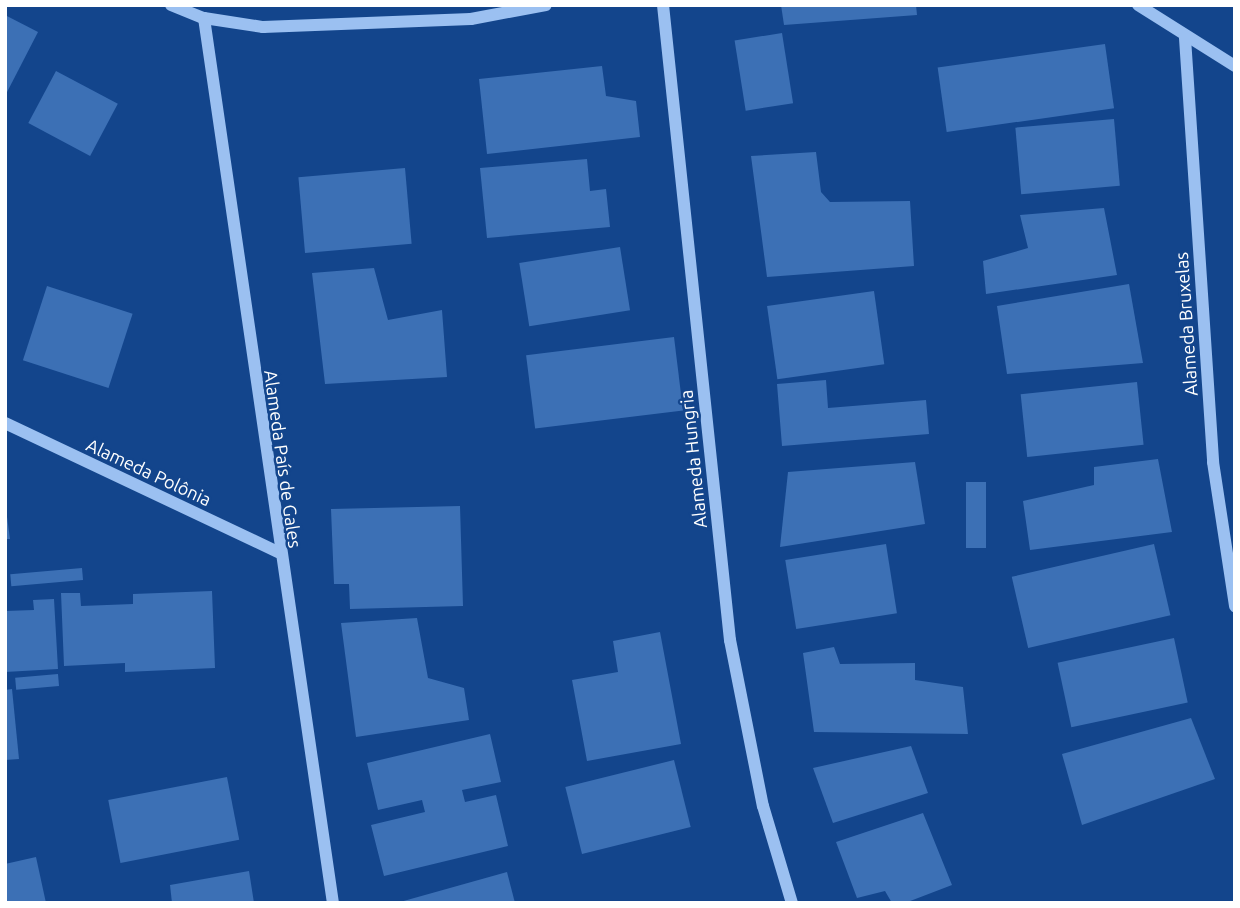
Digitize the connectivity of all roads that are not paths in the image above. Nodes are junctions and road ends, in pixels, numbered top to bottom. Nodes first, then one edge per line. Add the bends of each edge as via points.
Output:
1 (171, 5) edge
2 (545, 5) edge
3 (663, 5) edge
4 (1138, 5) edge
5 (204, 18) junction
6 (1185, 38) junction
7 (1235, 66) edge
8 (5, 423) edge
9 (278, 552) junction
10 (1235, 606) edge
11 (333, 903) edge
12 (792, 903) edge

1 - 5 street
2 - 5 street via 471,19 263,27
3 - 12 street, Alameda Hungria via 730,640 763,806
4 - 6 street
5 - 9 street, Alameda País de Gales
6 - 7 street
6 - 10 street, Alameda Bruxelas via 1213,462
8 - 9 street, Alameda Polônia
9 - 11 street, Alameda País de Gales

